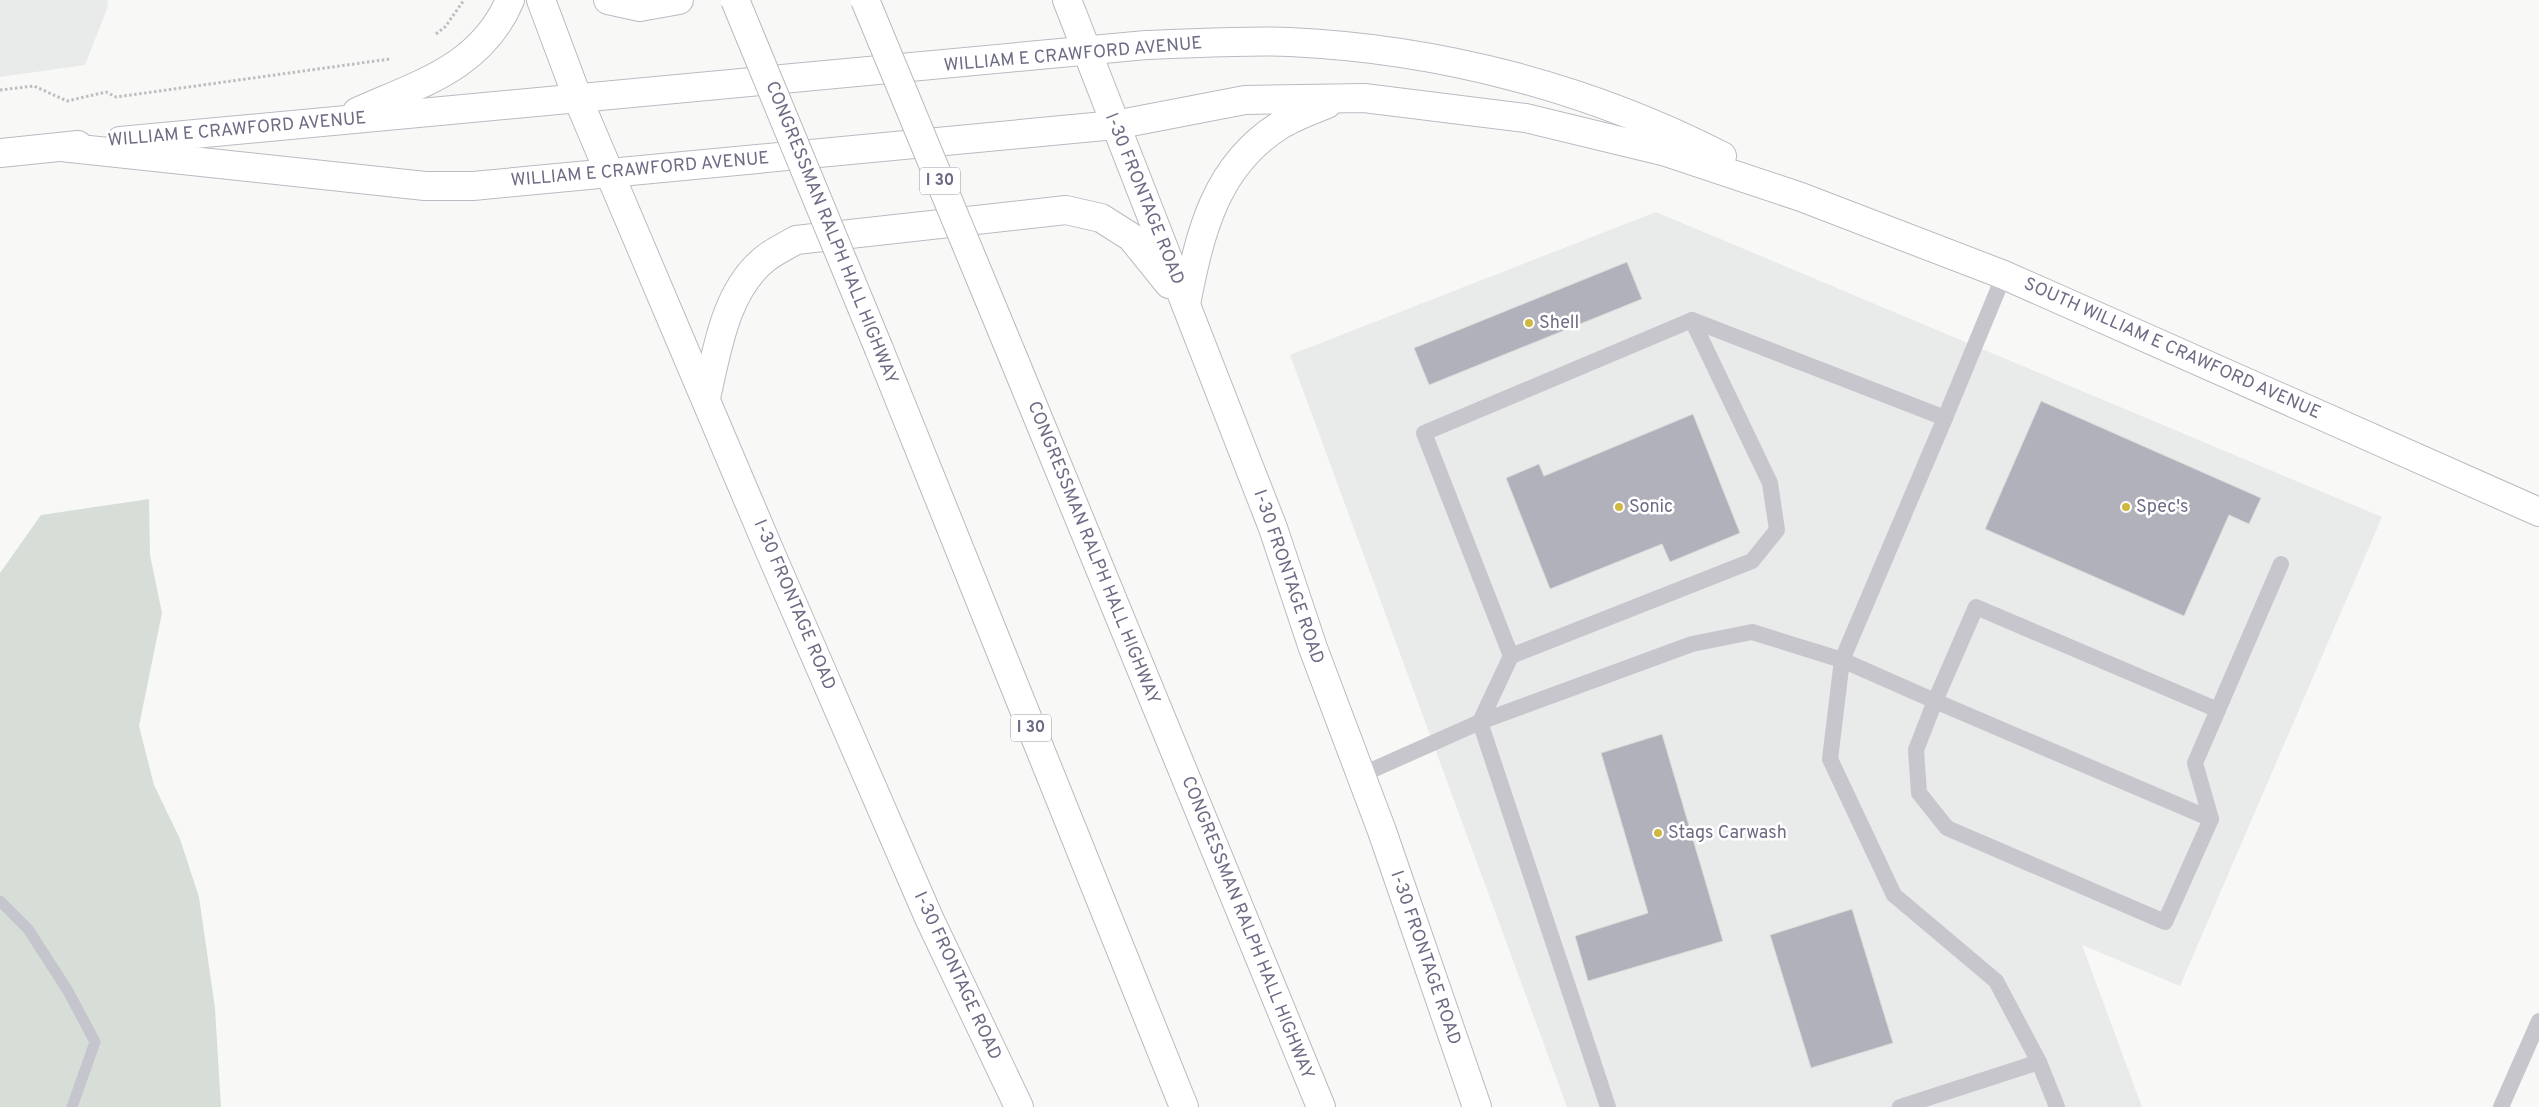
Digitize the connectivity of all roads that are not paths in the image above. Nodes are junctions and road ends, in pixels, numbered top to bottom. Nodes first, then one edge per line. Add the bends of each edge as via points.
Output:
1 (510, 0) edge
2 (541, 0) edge
3 (608, 0) edge
4 (679, 0) edge
5 (735, 0) edge
6 (865, 0) edge
7 (1067, 0) edge
8 (1086, 52) junction
9 (1338, 98) junction
10 (578, 99) junction
11 (337, 121) junction
12 (1115, 126) junction
13 (61, 146) junction
14 (0, 153) edge
15 (610, 172) junction
16 (1801, 197) junction
17 (2004, 275) junction
18 (1186, 304) junction
19 (1692, 320) junction
20 (706, 398) junction
21 (1945, 418) junction
22 (2539, 512) edge
23 (2281, 564) dead end
24 (1511, 656) junction
25 (1842, 660) junction
26 (1936, 700) junction
27 (2218, 710) junction
28 (1480, 722) junction
29 (1361, 775) junction
30 (2211, 819) junction
31 (2539, 1021) edge
32 (2039, 1062) junction
33 (1019, 1107) edge
34 (1184, 1107) edge
35 (1321, 1107) edge
36 (1477, 1107) edge
37 (1608, 1107) edge
38 (1900, 1107) edge
39 (2057, 1107) edge
40 (2501, 1107) edge

1 - 11 main road via 492,33 460,64
2 - 10 main road, I-30 FRONTAGE ROAD
3 - 4 main road via 640,7
5 - 34 main road, CONGRESSMAN RALPH HALL HIGHWAY / I 30, bridge
6 - 35 main road, CONGRESSMAN RALPH HALL HIGHWAY / I 30, bridge
7 - 8 main road, I-30 FRONTAGE ROAD
8 - 10 main road, WILLIAM E CRAWFORD AVENUE
8 - 12 main road, I-30 FRONTAGE ROAD
8 - 16 main road, WILLIAM E CRAWFORD AVENUE via 1146,45 1289,42 1377,50 1466,65 1564,90 1675,132
9 - 12 main road, WILLIAM E CRAWFORD AVENUE via 1245,100
9 - 16 main road, WILLIAM E CRAWFORD AVENUE via 1364,98 1526,118 1666,152
9 - 18 main road via 1282,124 1250,149 1234,167 1206,219
10 - 11 main road, WILLIAM E CRAWFORD AVENUE
10 - 15 main road, I-30 FRONTAGE ROAD
11 - 13 main road, WILLIAM E CRAWFORD AVENUE
12 - 15 main road, WILLIAM E CRAWFORD AVENUE
12 - 18 main road, I-30 FRONTAGE ROAD
13 - 14 main road
13 - 15 main road, WILLIAM E CRAWFORD AVENUE via 425,186 472,186
15 - 20 main road, I-30 FRONTAGE ROAD
16 - 17 main road, SOUTH WILLIAM E CRAWFORD AVENUE
17 - 21 lane
17 - 22 main road, SOUTH WILLIAM E CRAWFORD AVENUE
18 - 20 main road via 1131,236 1101,218 1066,210 796,240 765,258 741,286 723,329
18 - 29 main road, I-30 FRONTAGE ROAD via 1273,528 1313,648
19 - 21 lane
19 - 24 lane via 1770,483 1777,530 1752,561
19 - 24 lane via 1424,433
20 - 33 main road, I-30 FRONTAGE ROAD via 929,918
21 - 25 lane
23 - 27 lane
24 - 28 lane
25 - 26 lane
25 - 28 lane via 1752,632 1692,644
25 - 32 lane via 1830,759 1894,895 1996,980
26 - 27 lane via 1976,607
26 - 30 lane
26 - 30 lane via 1916,750 1919,793 1947,828 2165,922
27 - 30 lane via 2195,763
28 - 29 lane
28 - 37 lane
29 - 36 main road, I-30 FRONTAGE ROAD
31 - 40 lane
32 - 38 lane
32 - 39 lane

